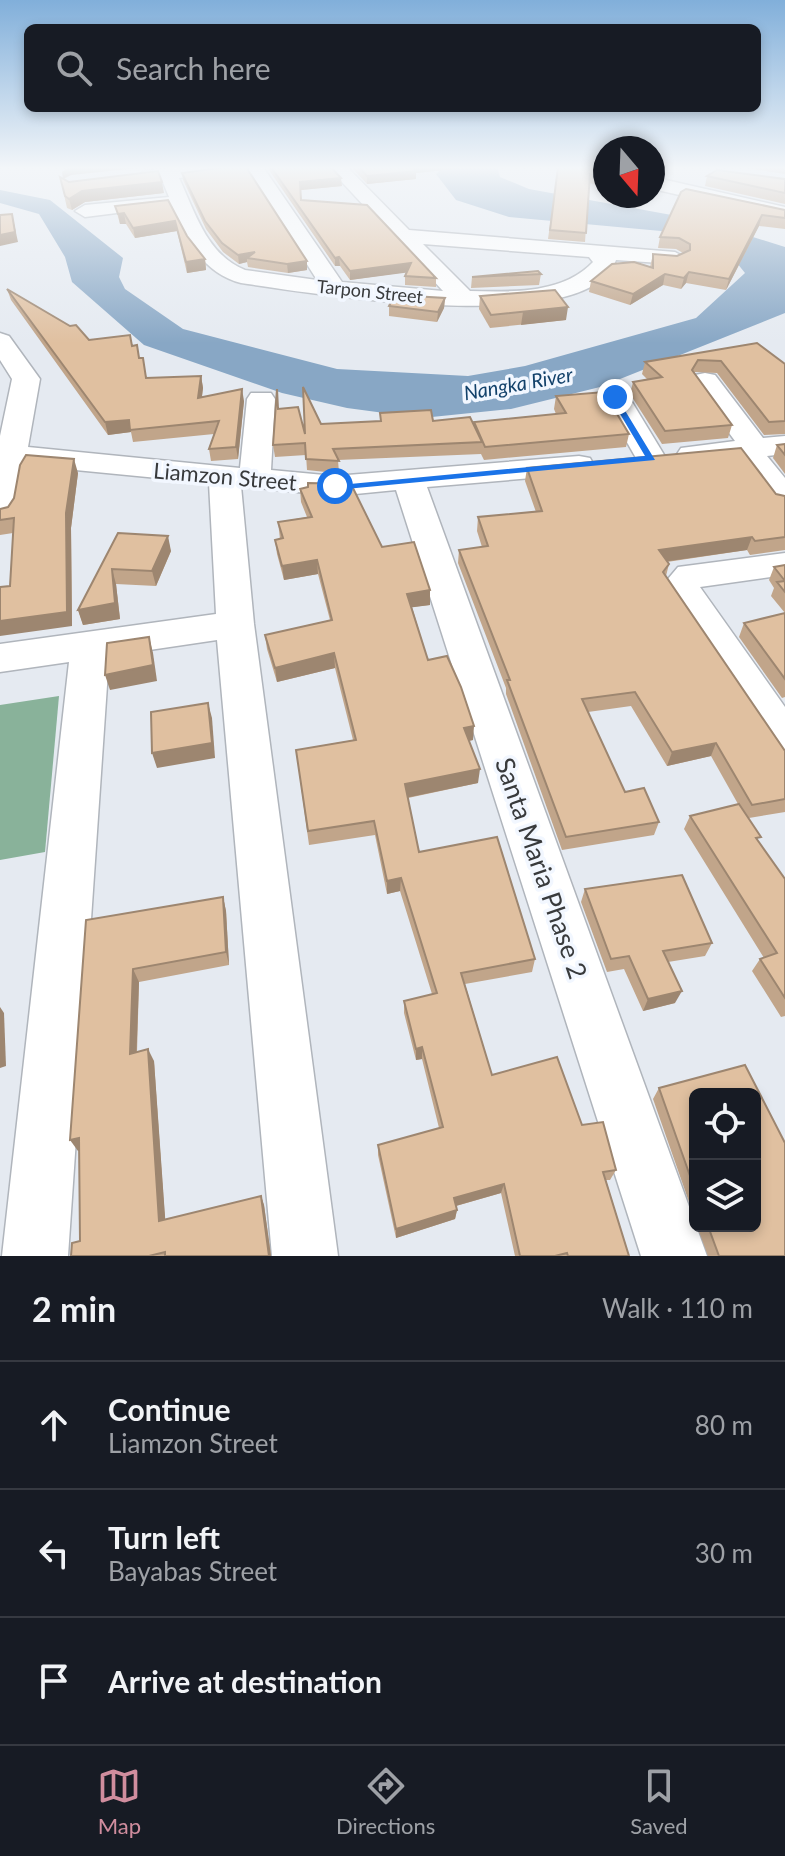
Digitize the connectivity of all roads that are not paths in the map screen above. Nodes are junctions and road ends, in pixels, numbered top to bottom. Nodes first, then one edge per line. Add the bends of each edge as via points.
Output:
1 (193, 226) edge
2 (293, 226) edge
3 (394, 226) edge
4 (404, 236) junction
5 (597, 254) junction
6 (675, 258) edge
7 (334, 288) junction
8 (465, 300) junction
9 (0, 341) edge
10 (705, 381) dead end
11 (615, 397) dead end
12 (261, 399) dead end
13 (762, 448) edge
14 (5, 454) edge
15 (626, 461) junction
16 (239, 478) junction
17 (409, 481) junction
18 (785, 499) edge
19 (0, 511) edge
20 (785, 564) edge
21 (235, 624) junction
22 (90, 648) junction
23 (0, 658) edge
24 (785, 740) edge
25 (35, 1256) edge
26 (305, 1256) edge
27 (674, 1256) edge

1 - 7 street, Tarpon Street via 223,269
2 - 7 street
3 - 4 street
4 - 5 street
4 - 8 street
5 - 6 street
5 - 8 street, Tarpon Street via 606,266 572,290
7 - 8 street, Tarpon Street
9 - 14 street via 26,379
10 - 13 street
11 - 15 street
12 - 16 street
13 - 15 street, Liamzon Street
13 - 18 street
14 - 16 street, Liamzon Street
14 - 19 street
15 - 17 street, Liamzon Street
16 - 17 street, Liamzon Street via 335,486
16 - 21 street
17 - 27 street, Santa Maria Phase 2
20 - 24 street via 691,575 680,586
21 - 22 street
21 - 26 street
22 - 23 street
22 - 25 street

